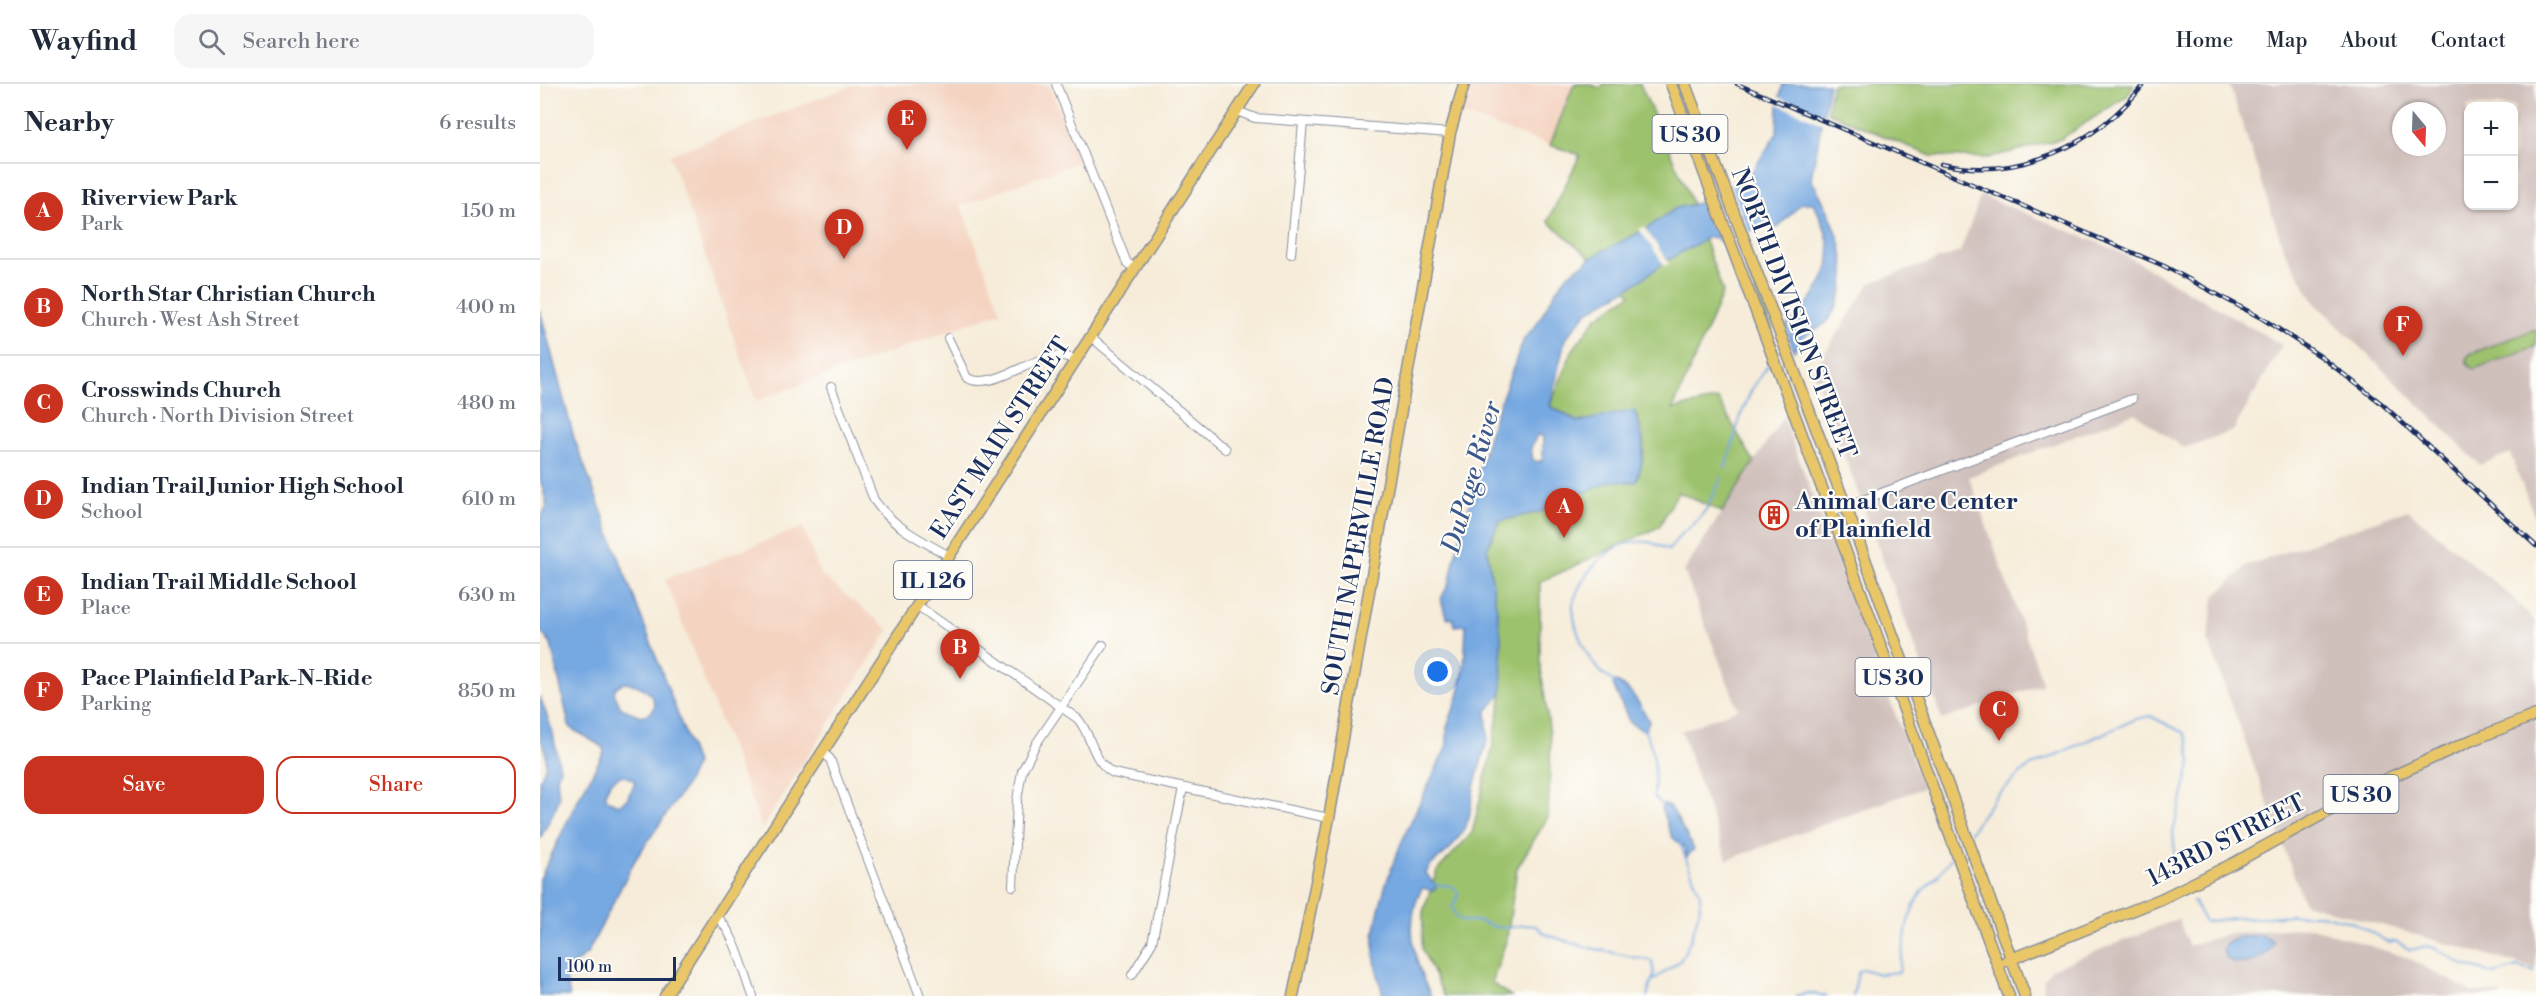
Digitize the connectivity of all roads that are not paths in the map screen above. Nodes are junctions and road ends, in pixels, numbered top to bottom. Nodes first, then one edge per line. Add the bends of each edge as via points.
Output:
1 (1056, 84) edge
2 (1254, 84) edge
3 (1464, 84) edge
4 (1671, 84) edge
5 (1685, 84) edge
6 (1237, 111) junction
7 (1303, 123) junction
8 (1450, 133) junction
9 (1291, 254) dead end
10 (1135, 268) junction
11 (1091, 337) junction
12 (948, 338) dead end
13 (1076, 360) junction
14 (831, 387) dead end
15 (2132, 399) dead end
16 (1225, 449) dead end
17 (1846, 507) junction
18 (1831, 512) junction
19 (949, 555) junction
20 (918, 606) junction
21 (1103, 645) dead end
22 (1061, 706) junction
23 (2536, 714) edge
24 (1930, 735) junction
25 (1916, 740) junction
26 (823, 752) junction
27 (1183, 788) junction
28 (1329, 818) junction
29 (1013, 886) dead end
30 (716, 916) junction
31 (2012, 959) junction
32 (1997, 965) junction
33 (1131, 975) dead end
34 (664, 996) edge
35 (753, 996) edge
36 (920, 996) edge
37 (1293, 996) edge
38 (2009, 996) edge
39 (2025, 996) edge

1 - 10 street via 1128,263
2 - 6 main road, EAST MAIN STREET / IL 126
3 - 8 main road, SOUTH NAPERVILLE ROAD
4 - 18 main road, NORTH DIVISION STREET / US 30
5 - 17 main road, NORTH DIVISION STREET / US 30
6 - 7 street via 1255,118
6 - 10 main road, EAST MAIN STREET / IL 126
7 - 8 street
7 - 9 street
8 - 28 main road, SOUTH NAPERVILLE ROAD
10 - 11 main road, EAST MAIN STREET / IL 126
11 - 13 main road, EAST MAIN STREET / IL 126
11 - 16 street
12 - 13 street via 964,374 979,382 1049,358
13 - 19 main road, EAST MAIN STREET / IL 126
14 - 19 street via 874,500 895,524
15 - 17 street
17 - 18 street
17 - 24 main road, NORTH DIVISION STREET / US 30
18 - 25 main road, NORTH DIVISION STREET / US 30
19 - 20 main road, EAST MAIN STREET / IL 126
20 - 22 street
20 - 26 main road, EAST MAIN STREET / IL 126
21 - 22 street
22 - 27 street via 1083,725 1093,753 1106,769
22 - 29 street via 1022,771
23 - 31 main road, 143RD STREET / US 30 via 2391,777 2161,899
24 - 25 main road
24 - 31 main road, NORTH DIVISION STREET / US 30
25 - 32 main road, NORTH DIVISION STREET / US 30
26 - 30 main road, EAST MAIN STREET / IL 126
26 - 36 street via 830,759
27 - 28 street
27 - 33 street via 1152,943
28 - 37 main road, SOUTH NAPERVILLE ROAD
30 - 34 main road, EAST MAIN STREET / IL 126
30 - 35 street via 729,933
31 - 32 main road, 143RD STREET / US 30
31 - 39 main road, NORTH DIVISION STREET
32 - 38 main road, NORTH DIVISION STREET

